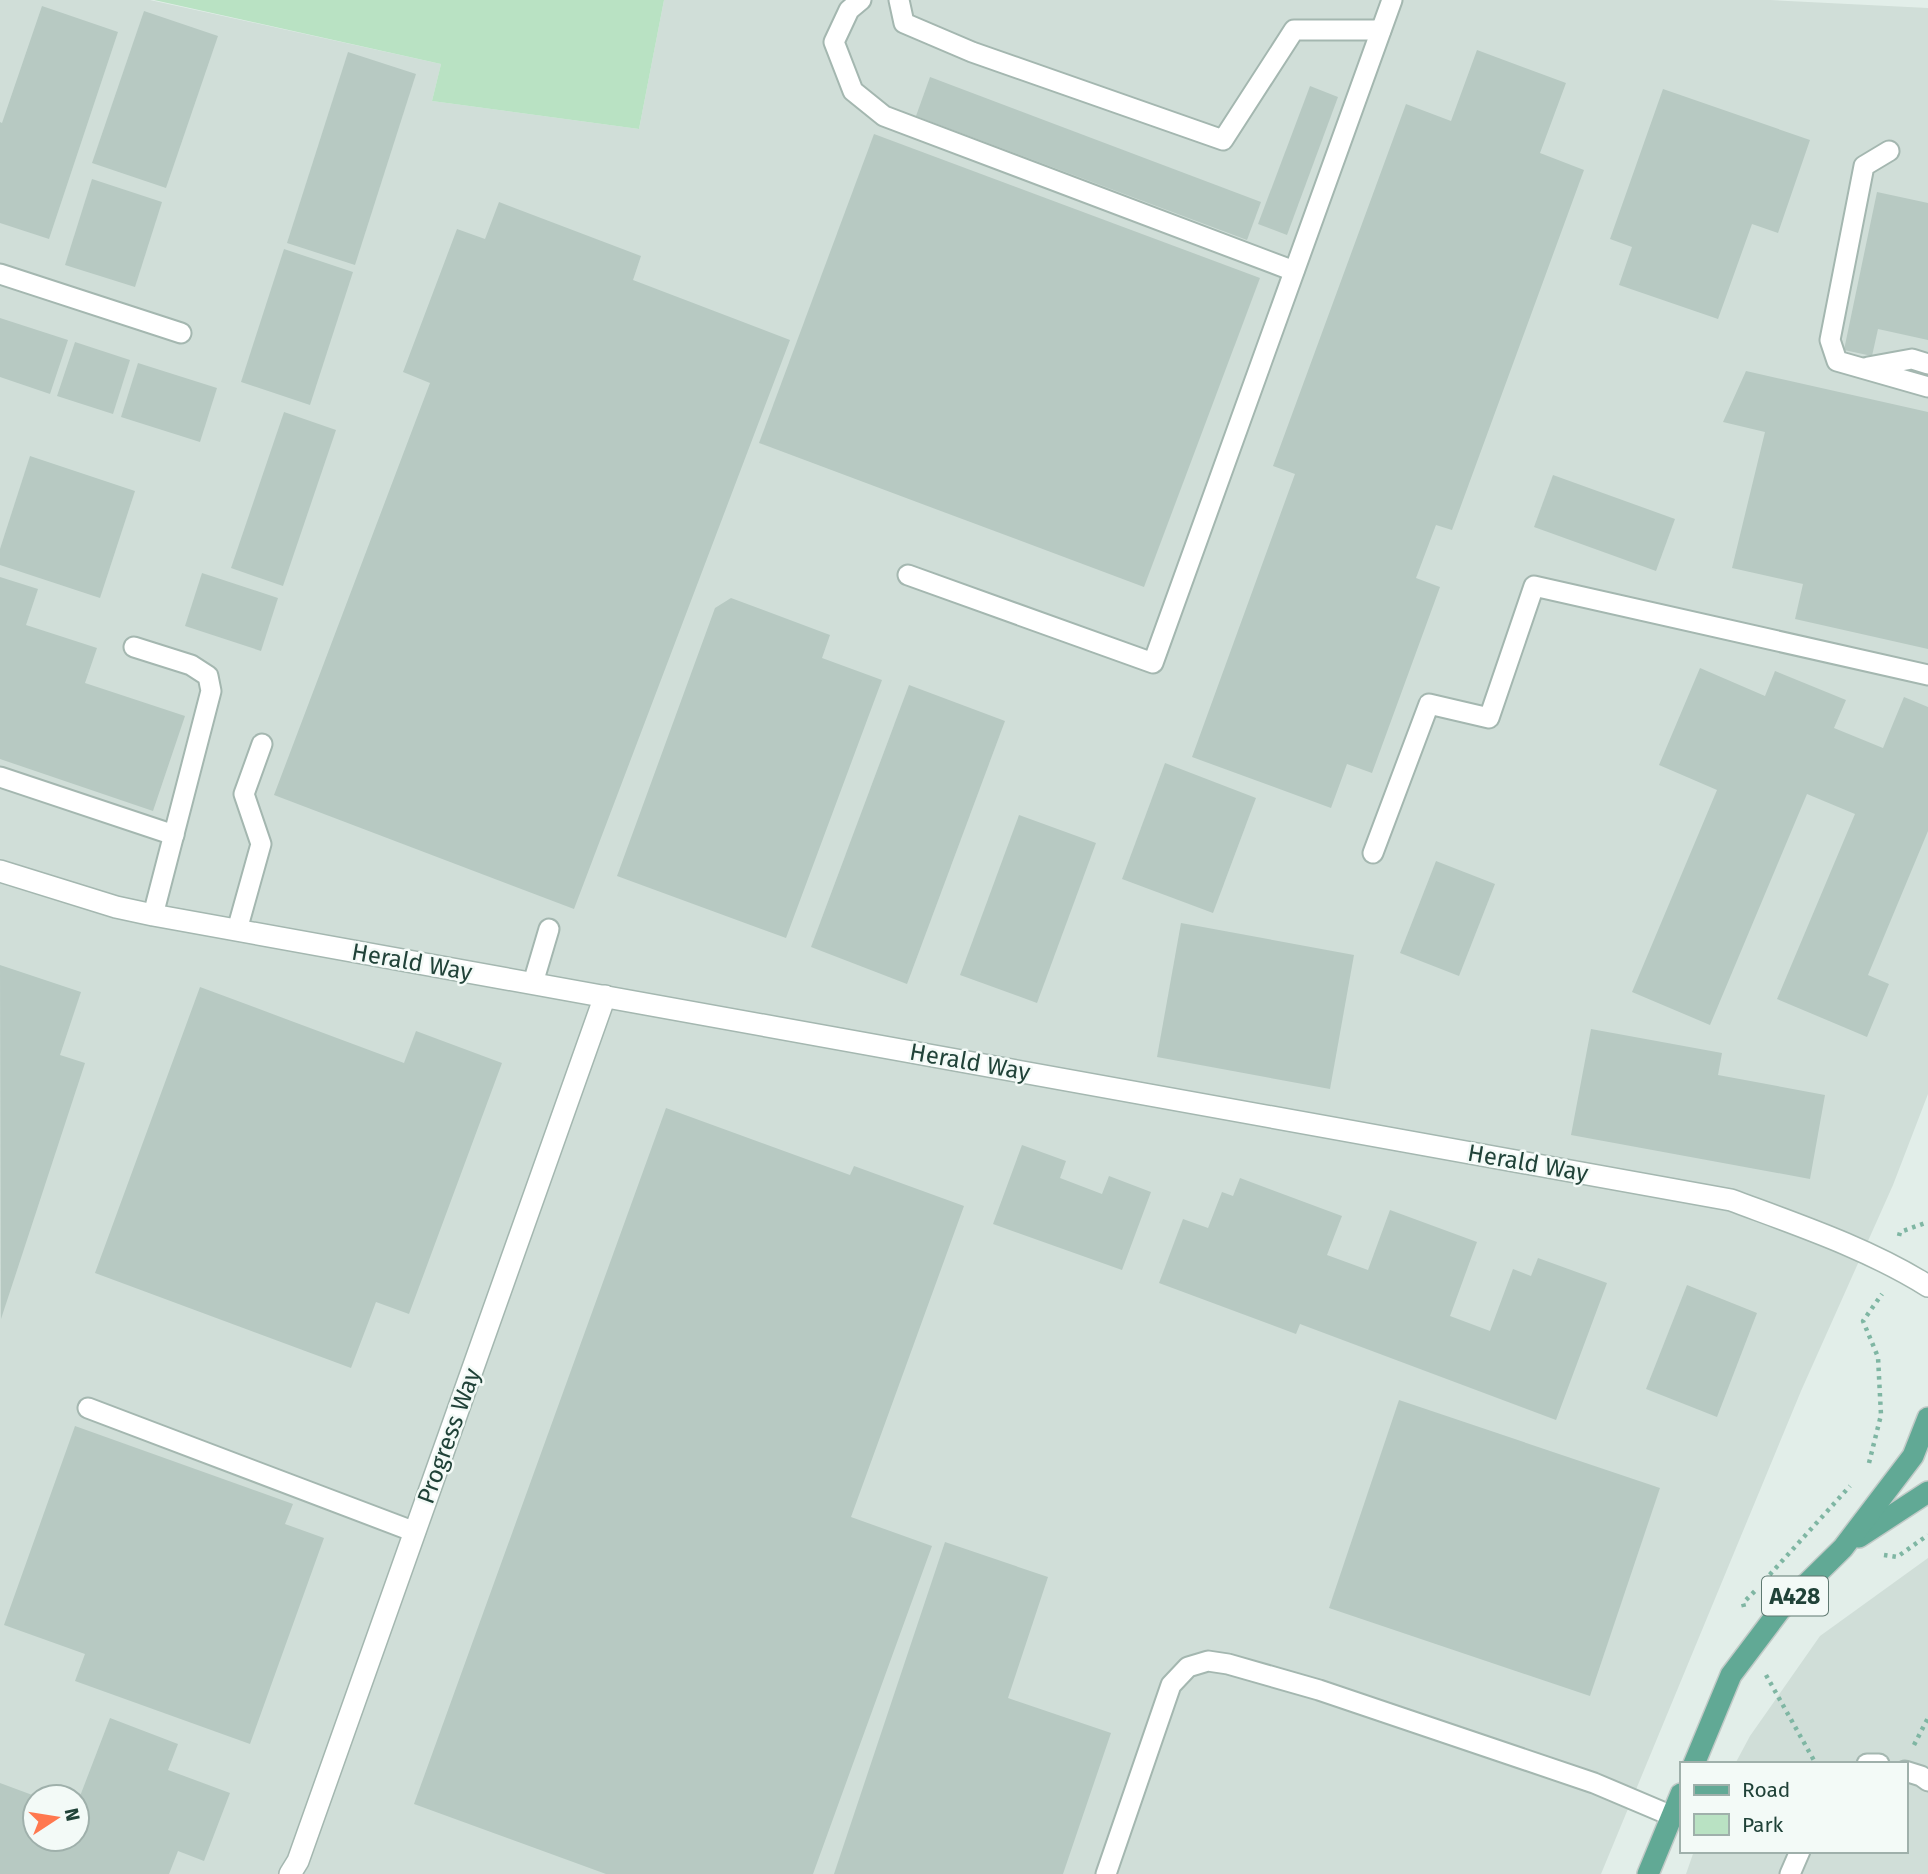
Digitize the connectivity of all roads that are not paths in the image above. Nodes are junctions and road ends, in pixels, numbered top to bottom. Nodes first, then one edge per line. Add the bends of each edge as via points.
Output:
1 (861, 0) edge
2 (899, 0) edge
3 (1392, 0) edge
4 (1381, 30) junction
5 (1889, 151) dead end
6 (1294, 271) junction
7 (0, 274) edge
8 (181, 333) dead end
9 (1928, 364) edge
10 (1861, 368) junction
11 (1928, 387) edge
12 (908, 575) dead end
13 (134, 647) dead end
14 (1928, 675) edge
15 (262, 744) dead end
16 (0, 777) edge
17 (174, 835) junction
18 (1373, 853) dead end
19 (0, 871) edge
20 (153, 915) junction
21 (549, 929) dead end
22 (236, 930) junction
23 (533, 984) junction
24 (605, 996) junction
25 (1928, 1286) edge
26 (88, 1408) dead end
27 (1928, 1418) edge
28 (1928, 1492) edge
29 (415, 1532) junction
30 (1843, 1548) junction
31 (1908, 1761) edge
32 (1695, 1762) edge
33 (1928, 1781) edge
34 (1680, 1796) edge
35 (1672, 1816) junction
36 (1799, 1853) edge
37 (290, 1874) edge
38 (1106, 1874) edge
39 (1648, 1874) edge
40 (1790, 1874) edge

1 - 6 lane via 849,10 834,42 853,91 884,116
2 - 4 lane via 904,23 972,52 1223,140 1294,30
3 - 4 lane
4 - 6 lane
5 - 10 lane via 1864,166 1829,340 1837,361
6 - 12 lane via 1153,663
7 - 8 lane
9 - 10 lane via 1912,359
10 - 11 lane
13 - 17 lane via 191,665 208,676 211,691
14 - 18 lane via 1534,586 1489,719 1429,704
15 - 22 lane via 244,794 261,844
16 - 17 lane
17 - 20 lane
19 - 20 street, Herald Way
20 - 22 street, Herald Way
21 - 23 lane
22 - 23 street, Herald Way
23 - 24 street, Herald Way
24 - 25 street, Herald Way via 1731,1200 1895,1266
24 - 29 street, Progress Way
26 - 29 lane
27 - 30 main road, A428 via 1913,1456
28 - 30 main road, A428
29 - 37 street, Progress Way
30 - 32 main road, A428 via 1780,1610 1731,1675
31 - 33 lane
34 - 35 main road
35 - 38 lane via 1594,1783 1319,1690 1208,1661 1188,1667 1171,1685
35 - 39 main road
36 - 40 lane

